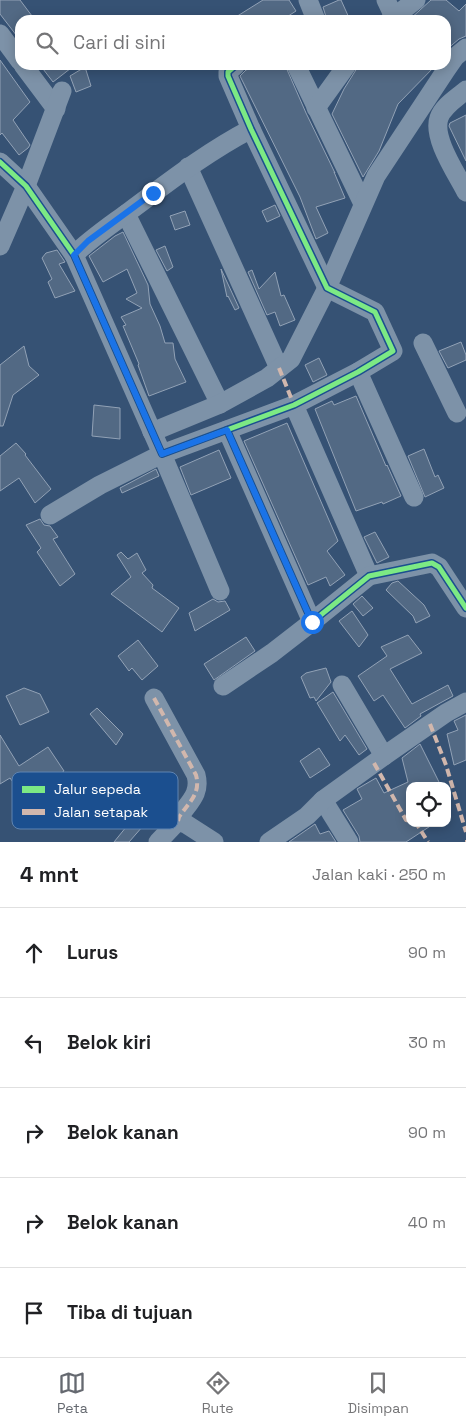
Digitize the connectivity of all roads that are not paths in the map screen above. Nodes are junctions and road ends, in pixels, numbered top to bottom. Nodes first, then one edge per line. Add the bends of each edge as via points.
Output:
1 (308, 0) edge
2 (416, 0) edge
3 (390, 12) edge
4 (313, 15) edge
5 (0, 34) edge
6 (466, 48) edge
7 (15, 54) edge
8 (451, 62) edge
9 (28, 70) edge
10 (230, 70) edge
11 (298, 70) edge
12 (339, 70) edge
13 (446, 70) edge
14 (466, 90) edge
15 (316, 108) junction
16 (251, 129) junction
17 (0, 162) edge
18 (188, 167) junction
19 (26, 186) junction
20 (466, 192) edge
21 (364, 204) junction
22 (126, 214) junction
23 (0, 246) edge
24 (74, 255) junction
25 (327, 288) junction
26 (393, 351) junction
27 (279, 368) junction
28 (358, 372) junction
29 (220, 404) junction
30 (294, 404) junction
31 (457, 413) dead end
32 (227, 430) junction
33 (152, 432) junction
34 (162, 454) junction
35 (414, 497) dead end
36 (50, 515) dead end
37 (369, 576) junction
38 (220, 591) dead end
39 (466, 608) edge
40 (312, 622) junction
41 (342, 685) dead end
42 (223, 686) dead end
43 (154, 698) dead end
44 (466, 702) edge
45 (384, 756) junction
46 (323, 800) junction
47 (178, 821) joint
48 (170, 829) edge
49 (158, 842) edge
50 (214, 842) edge
51 (269, 842) edge
52 (349, 842) edge

1 - 4 street
2 - 3 street
5 - 7 street
6 - 8 street
9 - 19 street via 59,100
10 - 16 street via 228,76
11 - 15 street
12 - 15 street
13 - 21 street via 376,176
14 - 20 street via 448,105 439,117 437,128 440,141
15 - 21 street
16 - 18 street
16 - 25 street
17 - 19 street
18 - 22 street
18 - 27 street
19 - 23 street
19 - 24 street
21 - 25 street
22 - 24 street
22 - 29 street
24 - 33 street
25 - 26 street via 375,312
25 - 27 street via 291,359
26 - 28 street
26 - 31 street via 428,342
27 - 29 street
28 - 30 street
28 - 35 street
29 - 33 street
30 - 32 street
30 - 37 street
32 - 34 street
32 - 40 street
33 - 34 street
34 - 36 street
34 - 38 street
37 - 39 street via 432,563 439,567
37 - 40 street
40 - 42 street
41 - 45 street
43 - 47 street via 196,775 198,785 196,795
44 - 45 street
45 - 46 street
46 - 51 street via 307,816
46 - 52 street
47 - 50 street
48 - 49 street

